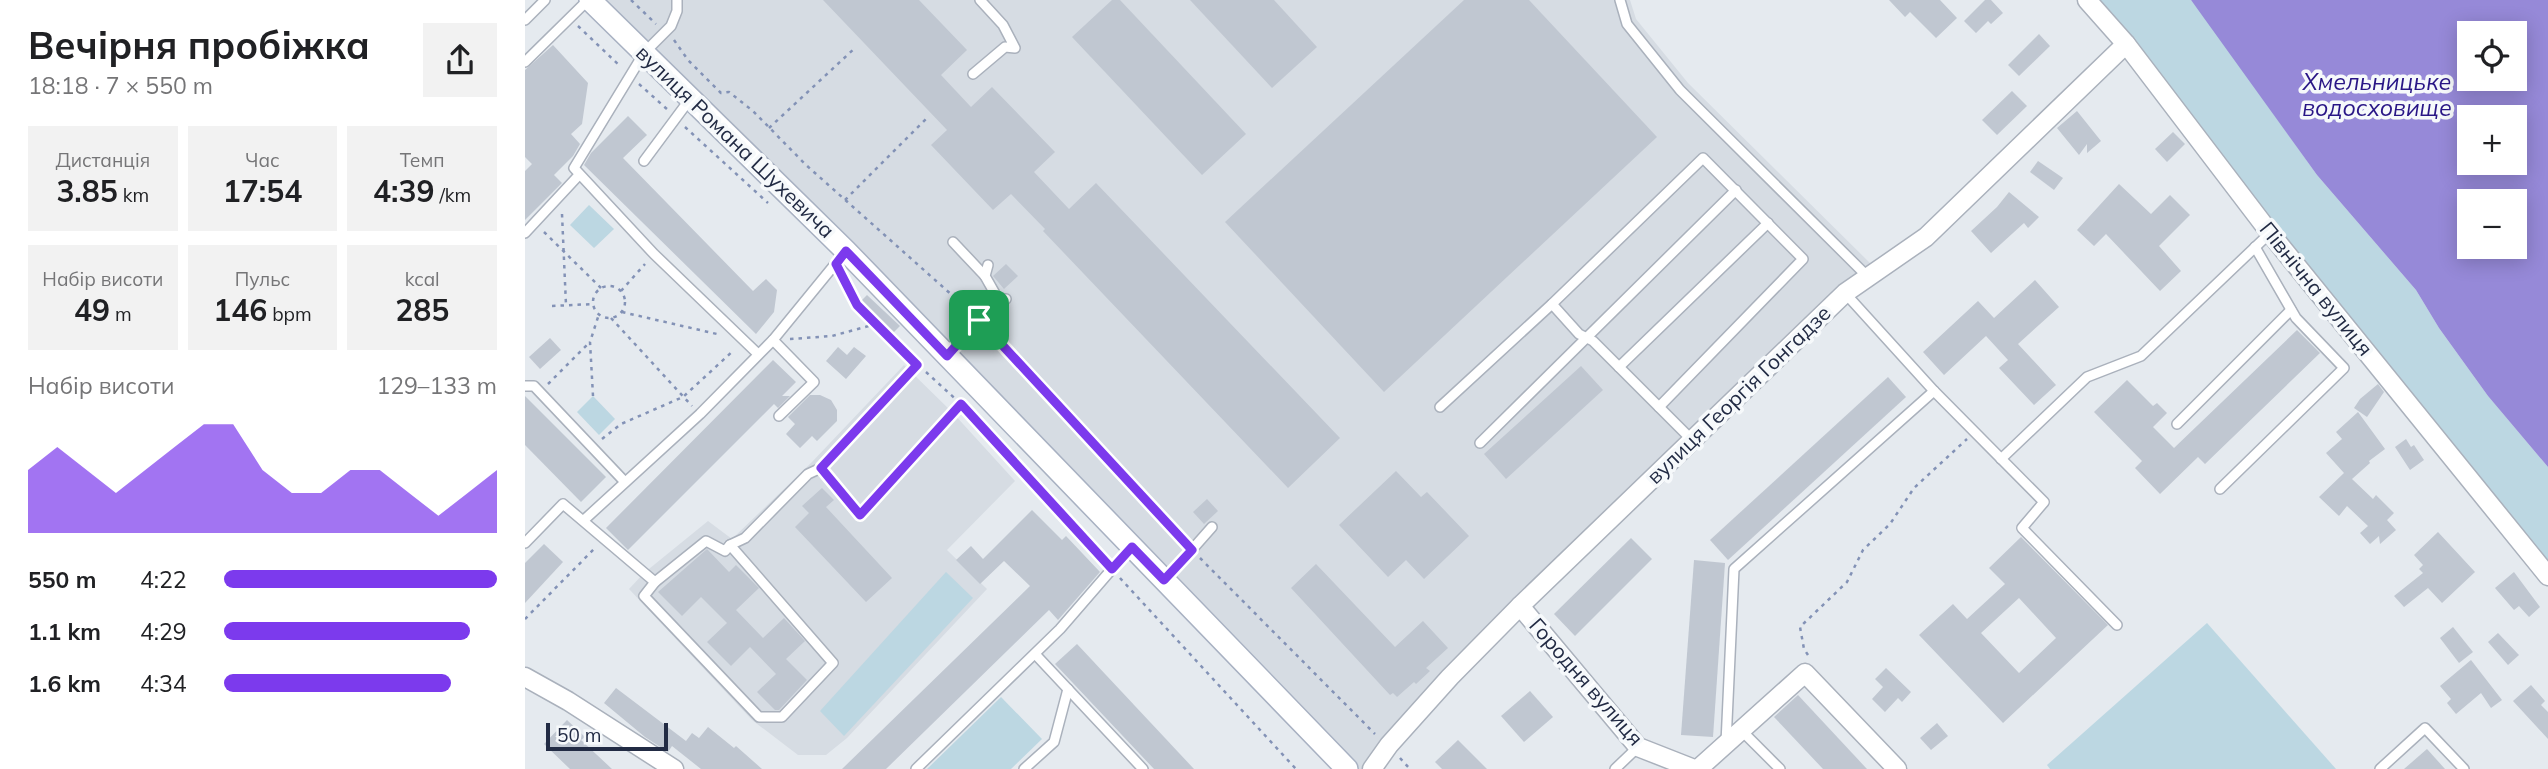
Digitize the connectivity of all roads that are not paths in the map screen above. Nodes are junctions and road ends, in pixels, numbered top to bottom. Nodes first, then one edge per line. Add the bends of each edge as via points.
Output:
1 (544, 0) edge
2 (589, 0) edge
3 (677, 0) edge
4 (994, 0) edge
5 (1620, 0) edge
6 (2087, 0) edge
7 (981, 1) edge
8 (525, 20) edge
9 (2126, 44) junction
10 (644, 53) junction
11 (525, 62) edge
12 (973, 74) dead end
13 (690, 99) junction
14 (645, 162) dead end
15 (579, 175) junction
16 (1736, 190) junction
17 (1769, 223) junction
18 (525, 233) edge
19 (2270, 233) junction
20 (953, 242) dead end
21 (2255, 247) junction
22 (841, 258) junction
23 (988, 265) dead end
24 (985, 276) junction
25 (1868, 277) junction
26 (1845, 293) junction
27 (1552, 304) junction
28 (2291, 310) junction
29 (1587, 338) junction
30 (773, 340) junction
31 (758, 354) junction
32 (947, 356) junction
33 (917, 365) road end
34 (1619, 367) junction
35 (525, 386) edge
36 (1934, 391) junction
37 (1440, 407) dead end
38 (1659, 407) junction
39 (779, 416) dead end
40 (2178, 424) dead end
41 (1692, 440) junction
42 (1480, 443) dead end
43 (2001, 459) junction
44 (625, 482) junction
45 (2220, 489) dead end
46 (584, 520) junction
47 (1212, 527) dead end
48 (525, 543) edge
49 (730, 545) junction
50 (1132, 547) junction
51 (2548, 576) edge
52 (1164, 580) junction
53 (655, 582) junction
54 (1520, 606) junction
55 (2117, 625) dead end
56 (1035, 654) junction
57 (525, 677) edge
58 (1068, 689) junction
59 (1742, 731) junction
60 (1726, 745) junction
61 (1638, 747) junction
62 (1623, 767) edge
63 (674, 769) edge
64 (916, 769) edge
65 (1024, 769) edge
66 (1143, 769) edge
67 (1347, 769) edge
68 (1372, 769) edge
69 (1696, 769) edge
70 (1780, 769) edge
71 (1897, 769) edge
72 (2379, 769) edge
73 (2464, 769) edge

1 - 8 lane
2 - 10 main road, вулиця Романа Шухевича
2 - 11 lane
3 - 10 lane via 677,11 666,32
4 - 7 lane
5 - 25 lane via 1626,24 1680,90
6 - 9 street, Північна вулиця
7 - 12 lane via 1003,25 1015,48 1005,47
9 - 19 street, Північна вулиця
9 - 25 street, вулиця Георгія Гонгадзе via 1926,237
10 - 13 main road, вулиця Романа Шухевича
10 - 15 lane via 574,168
13 - 14 lane
13 - 22 main road, вулиця Романа Шухевича
15 - 18 lane
15 - 31 lane
16 - 17 lane
16 - 27 lane via 1703,158
16 - 29 lane
17 - 34 lane
17 - 38 lane via 1803,259
19 - 21 lane
19 - 51 street, Північна вулиця
20 - 24 lane
21 - 28 lane
21 - 43 lane via 2141,356 2087,377
22 - 30 lane
22 - 32 main road, вулиця Романа Шухевича
23 - 24 lane
24 - 32 lane via 1002,299
25 - 26 street, вулиця Георгія Гонгадзе
26 - 36 lane
26 - 41 street, вулиця Георгія Гонгадзе
27 - 29 lane
27 - 37 lane
28 - 40 lane
28 - 45 lane via 2344,368
29 - 34 lane
29 - 42 lane
30 - 31 lane
30 - 39 lane via 814,382
31 - 44 lane
32 - 50 main road, вулиця Романа Шухевича
33 - 49 lane via 821,468 808,474 745,538
34 - 38 lane
35 - 44 lane via 534,386
36 - 43 lane
36 - 60 lane via 1734,569
38 - 41 lane
41 - 54 street, вулиця Георгія Гонгадзе
43 - 55 lane via 2044,502 2022,528
44 - 46 lane
46 - 48 lane via 563,504
46 - 53 lane
47 - 52 lane
49 - 53 lane via 725,551 706,541
49 - 53 lane via 833,663 782,717 759,717 644,596
50 - 52 main road, вулиця Романа Шухевича
50 - 56 lane
52 - 67 main road, вулиця Романа Шухевича
54 - 61 street, Городня вулиця
54 - 68 street, вулиця Георгія Гонгадзе via 1450,677
56 - 58 lane
56 - 64 lane
57 - 63 street
58 - 65 lane via 1054,742
58 - 66 lane
59 - 60 street, Городня вулиця
59 - 70 lane
59 - 71 street, Городня вулиця via 1805,673
60 - 69 street, Городня вулиця
61 - 62 lane
61 - 69 street, Городня вулиця
72 - 73 lane via 2425,728

